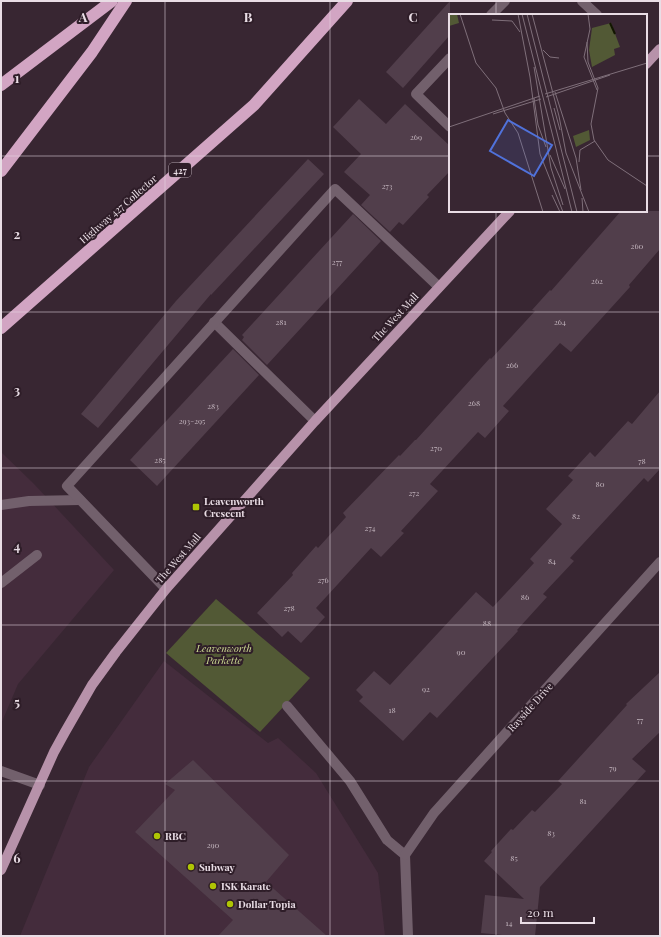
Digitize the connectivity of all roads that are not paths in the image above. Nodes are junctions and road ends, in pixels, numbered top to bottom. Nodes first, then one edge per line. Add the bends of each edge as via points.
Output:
1 (112, 1) edge
2 (126, 1) edge
3 (347, 1) edge
4 (504, 1) edge
5 (582, 1) edge
6 (492, 14) edge
7 (596, 14) edge
8 (660, 49) edge
9 (449, 59) edge
10 (647, 61) edge
11 (1, 85) edge
12 (449, 126) edge
13 (1, 170) edge
14 (509, 212) edge
15 (439, 287) junction
16 (214, 322) junction
17 (1, 328) edge
18 (315, 421) junction
19 (80, 500) junction
20 (1, 505) edge
21 (37, 555) dead end
22 (660, 562) edge
23 (1, 583) edge
24 (166, 589) junction
25 (287, 706) dead end
26 (1, 772) edge
27 (40, 785) junction
28 (405, 856) junction
29 (1, 870) edge
30 (408, 936) edge

1 - 11 highway
2 - 13 highway via 92,52
3 - 17 highway, Highway 427 Collector / 427 via 254,104
4 - 6 street
5 - 7 street
8 - 10 main road
9 - 12 street via 416,94
14 - 15 main road, The West Mall
15 - 16 street via 335,189
15 - 18 main road, The West Mall
16 - 18 street
16 - 19 street via 67,486
18 - 24 main road, The West Mall
19 - 20 street via 28,501
19 - 24 street
21 - 23 street
22 - 28 street, Rayside Drive via 434,813
24 - 27 main road, The West Mall via 92,685 65,732
25 - 28 street via 350,781 387,840
26 - 27 street
27 - 29 main road, The West Mall
28 - 30 street

